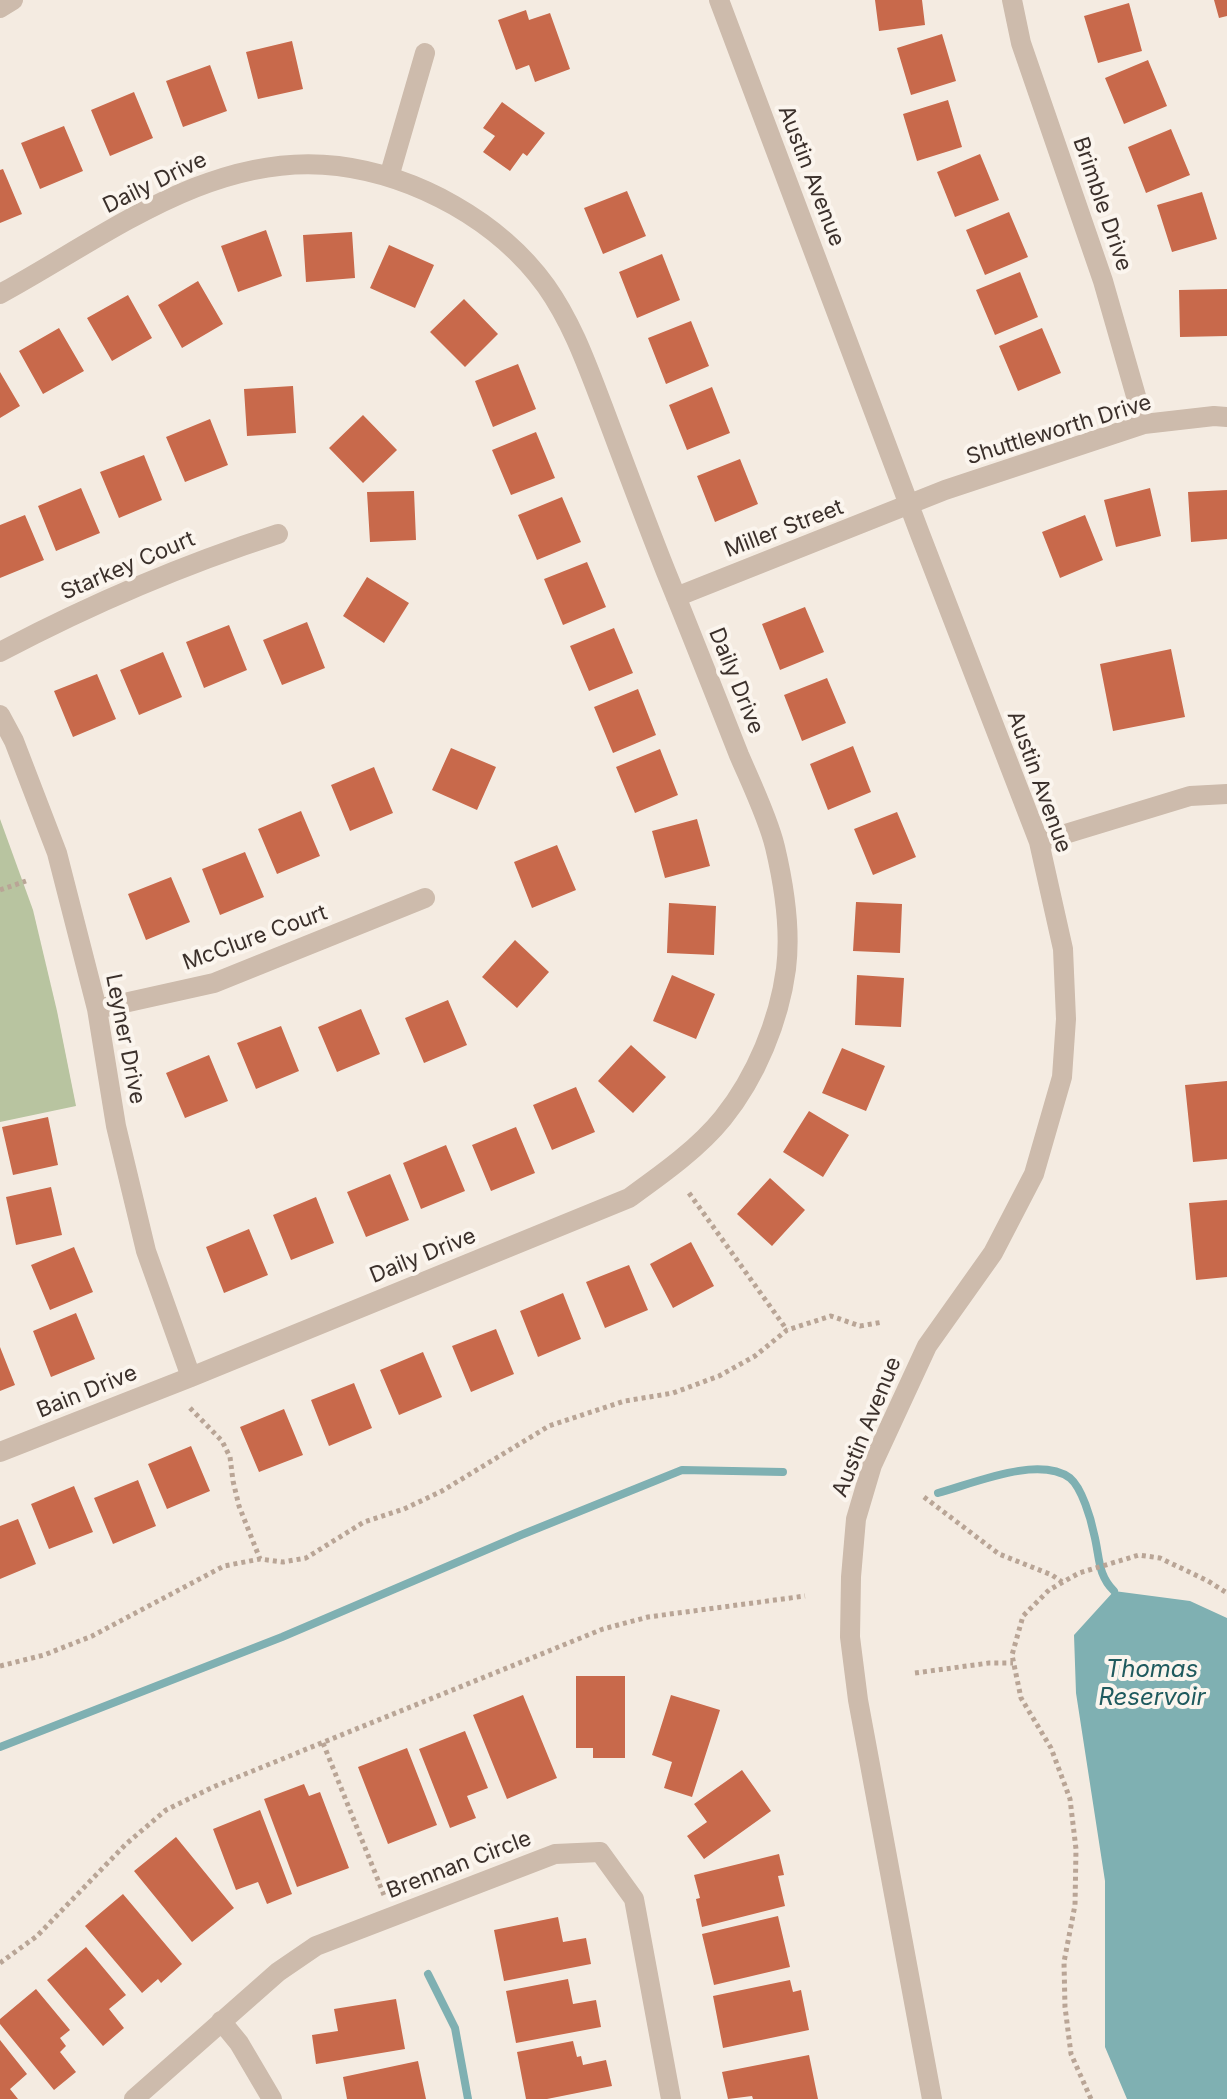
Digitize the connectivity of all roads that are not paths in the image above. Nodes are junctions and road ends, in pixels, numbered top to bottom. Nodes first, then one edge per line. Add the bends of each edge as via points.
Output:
1 (13, 0) edge
2 (719, 0) edge
3 (1012, 0) edge
4 (0, 8) edge
5 (425, 53) dead end
6 (389, 177) junction
7 (0, 294) edge
8 (1227, 417) edge
9 (1144, 424) junction
10 (909, 505) junction
11 (278, 534) dead end
12 (676, 597) junction
13 (0, 652) edge
14 (0, 715) edge
15 (1227, 794) edge
16 (1039, 842) junction
17 (425, 898) dead end
18 (97, 1009) junction
19 (191, 1377) junction
20 (0, 1452) edge
21 (221, 2021) junction
22 (134, 2099) edge
23 (272, 2099) edge
24 (671, 2099) edge
25 (932, 2099) edge

1 - 4 street
2 - 10 street, Austin Avenue
3 - 9 street, Brimble Drive via 1021,43 1103,281
5 - 6 street
6 - 7 street, Daily Drive via 338,166 288,165 224,176 155,205
6 - 12 street, Daily Drive via 447,200 504,240 545,285 576,336
8 - 9 street, Shuttleworth Drive
9 - 10 street, Shuttleworth Drive
10 - 12 street, Miller Street
10 - 16 street, Austin Avenue
11 - 13 street, Starkey Court via 77,613
12 - 19 street, Daily Drive via 775,844 786,912 786,968 775,1017 752,1075 722,1120 670,1169 629,1198
14 - 18 street, Leyner Drive via 57,853
15 - 16 street via 1190,796
16 - 25 street, Austin Avenue via 1063,949 1062,1077 1034,1174 993,1253 927,1346 872,1465 856,1519 851,1577 850,1637 858,1700
17 - 18 street, McClure Court via 214,983
18 - 19 street, Leyner Drive via 116,1126 146,1251
19 - 20 street, Bain Drive
21 - 22 street, Brennan Circle
21 - 23 street
21 - 24 street, Brennan Circle via 316,1946 555,1854 600,1852 634,1899

